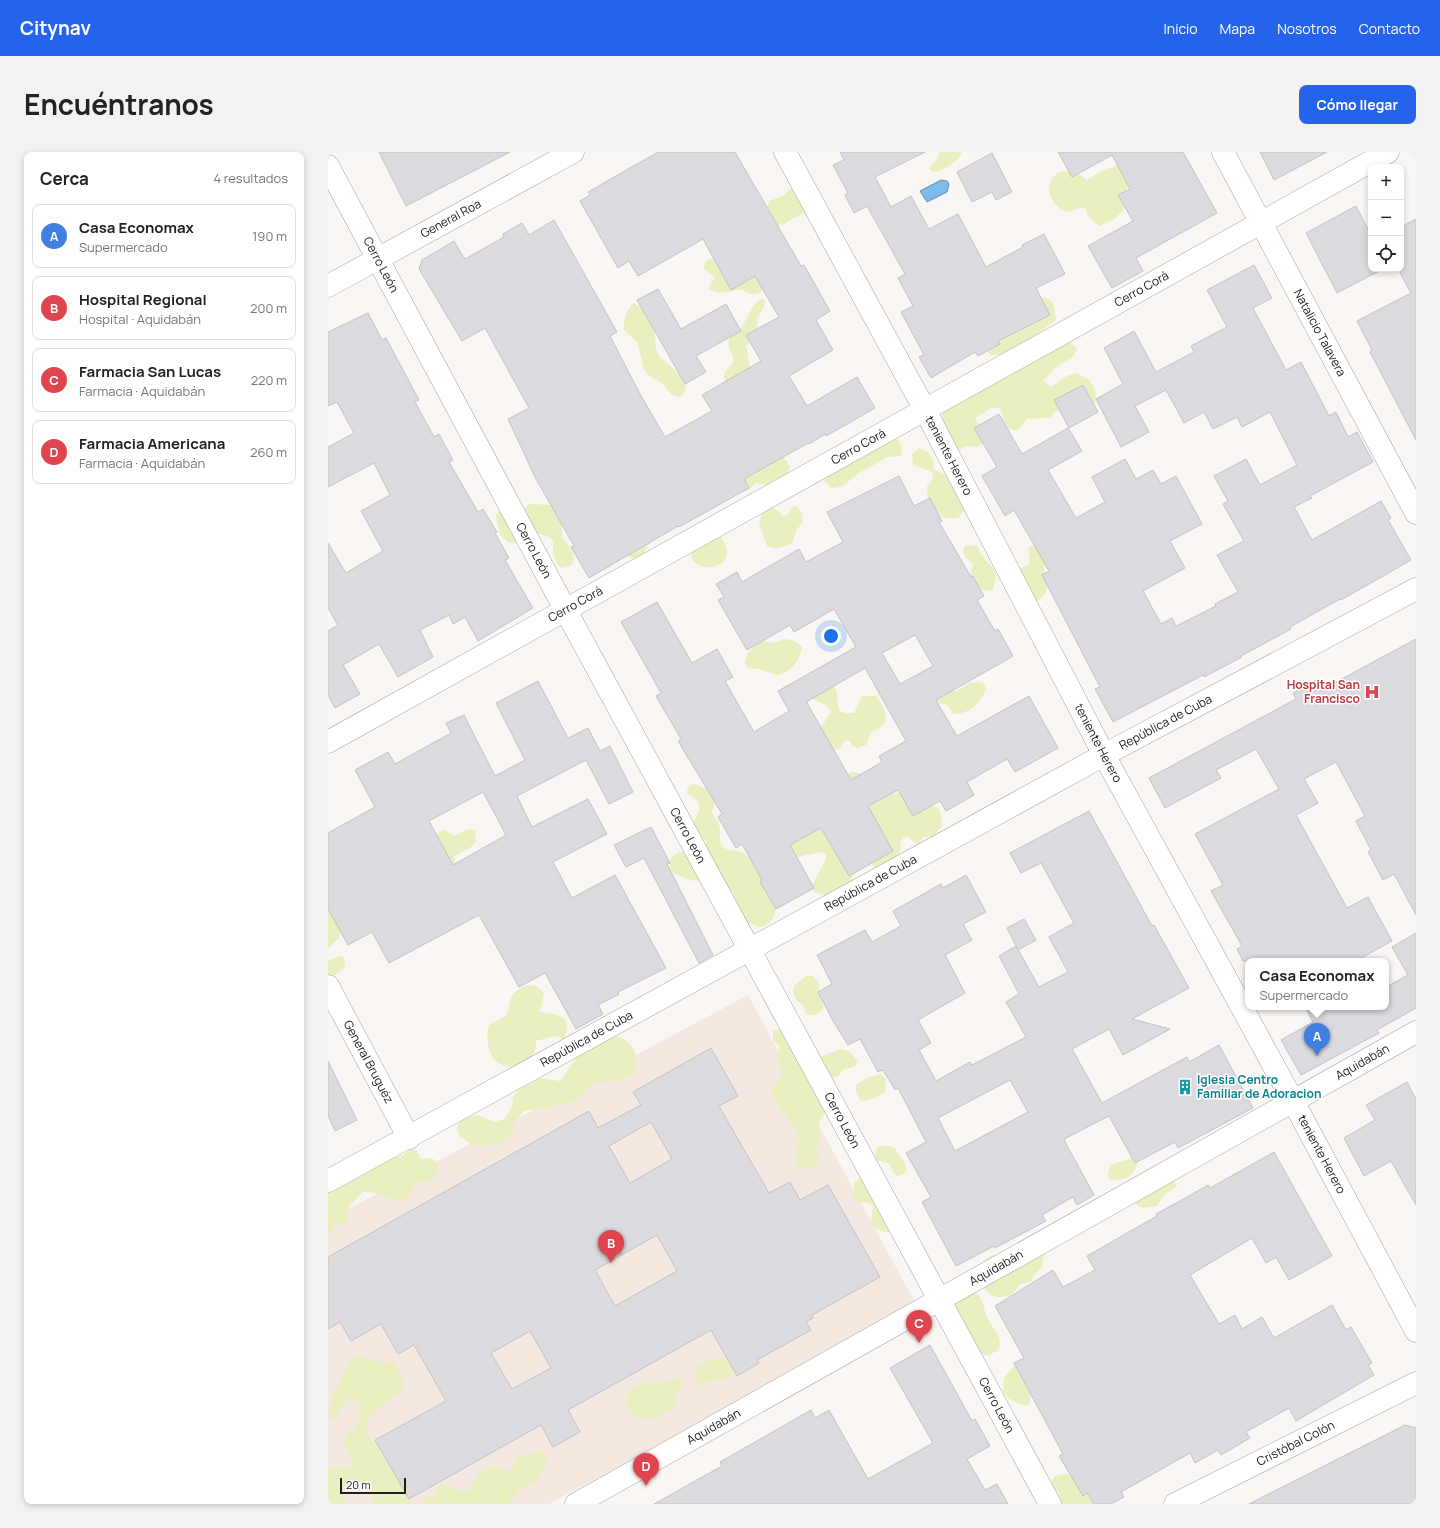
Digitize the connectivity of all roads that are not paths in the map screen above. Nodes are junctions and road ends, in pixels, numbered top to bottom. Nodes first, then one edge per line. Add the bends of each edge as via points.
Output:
1 (573, 152) edge
2 (785, 152) edge
3 (1223, 152) edge
4 (1388, 152) edge
5 (328, 166) edge
6 (1261, 223) junction
7 (377, 259) junction
8 (328, 286) edge
9 (924, 410) junction
10 (1416, 513) edge
11 (1416, 589) edge
12 (564, 609) junction
13 (328, 742) edge
14 (1104, 755) junction
15 (751, 950) junction
16 (328, 986) edge
17 (1416, 1032) edge
18 (1293, 1101) junction
19 (409, 1138) junction
20 (328, 1181) edge
21 (940, 1298) junction
22 (1416, 1331) edge
23 (1416, 1383) edge
24 (601, 1498) edge
25 (576, 1504) edge
26 (1050, 1504) edge
27 (1175, 1504) edge

1 - 7 street, General Roa
2 - 9 street, teniente Herero
3 - 6 street, Natalicio Talavera
4 - 6 street, Cerro Corá
5 - 7 street, Cerro León
6 - 9 street, Cerro Corá
6 - 10 street, Natalicio Talavera
7 - 8 street, General Roa
7 - 12 street, Cerro León
9 - 12 street, Cerro Corá
9 - 14 street, teniente Herero
11 - 14 street, República de Cuba
12 - 13 street, Cerro Corá
12 - 15 street, Cerro León
14 - 15 street, República de Cuba
14 - 18 street, teniente Herero
15 - 19 street, República de Cuba
15 - 21 street, Cerro León
16 - 19 street, General Bruguéz
17 - 18 street, Aquidabán
18 - 21 street, Aquidabán
18 - 22 street, teniente Herero
19 - 20 street, República de Cuba
21 - 24 street, Aquidabán
21 - 26 street, Cerro León
23 - 27 street, Cristóbal Colón
24 - 25 street, Aquidabán

